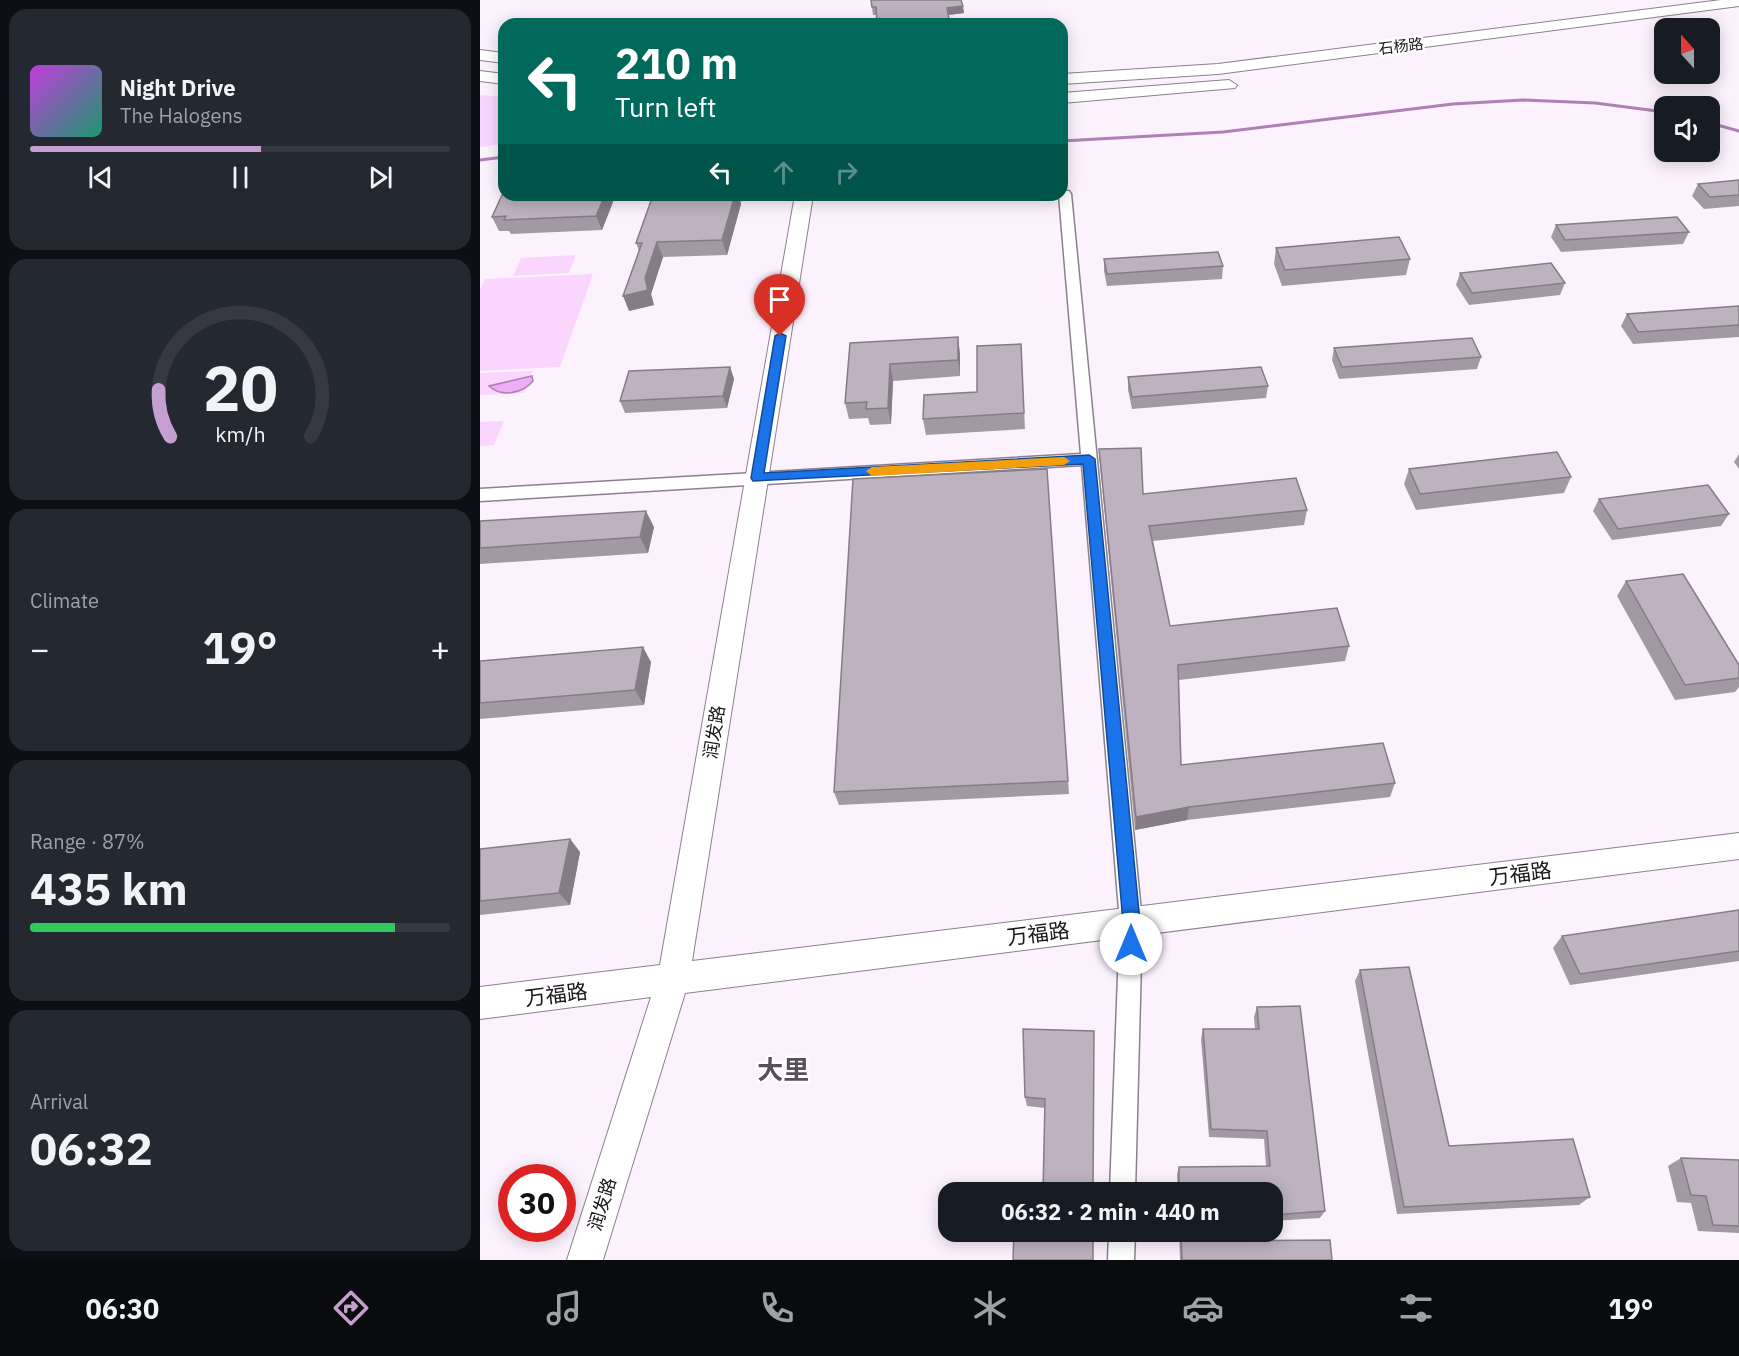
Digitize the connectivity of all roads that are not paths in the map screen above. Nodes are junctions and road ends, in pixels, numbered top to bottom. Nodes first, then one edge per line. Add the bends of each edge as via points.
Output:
1 (1739, 2) edge
2 (480, 55) edge
3 (498, 57) edge
4 (480, 76) edge
5 (498, 78) edge
6 (1068, 78) edge
7 (1248, 83) dead end
8 (1068, 98) edge
9 (803, 201) edge
10 (1066, 201) edge
11 (1089, 459) junction
12 (757, 478) junction
13 (480, 495) edge
14 (1739, 846) edge
15 (1131, 922) junction
16 (673, 979) junction
17 (480, 1003) edge
18 (1123, 1182) edge
19 (1122, 1242) edge
20 (585, 1260) edge
21 (1121, 1260) edge

1 - 6 main road, 石杨路 via 1218,69
2 - 3 main road
4 - 5 main road
7 - 8 main road
9 - 12 main road, 润发路
10 - 11 street
11 - 12 street
11 - 15 street
12 - 13 street
12 - 16 main road, 润发路
14 - 15 main road, 万福路
15 - 16 main road, 万福路
15 - 18 street
16 - 17 main road, 万福路
16 - 20 main road, 润发路
19 - 21 street

